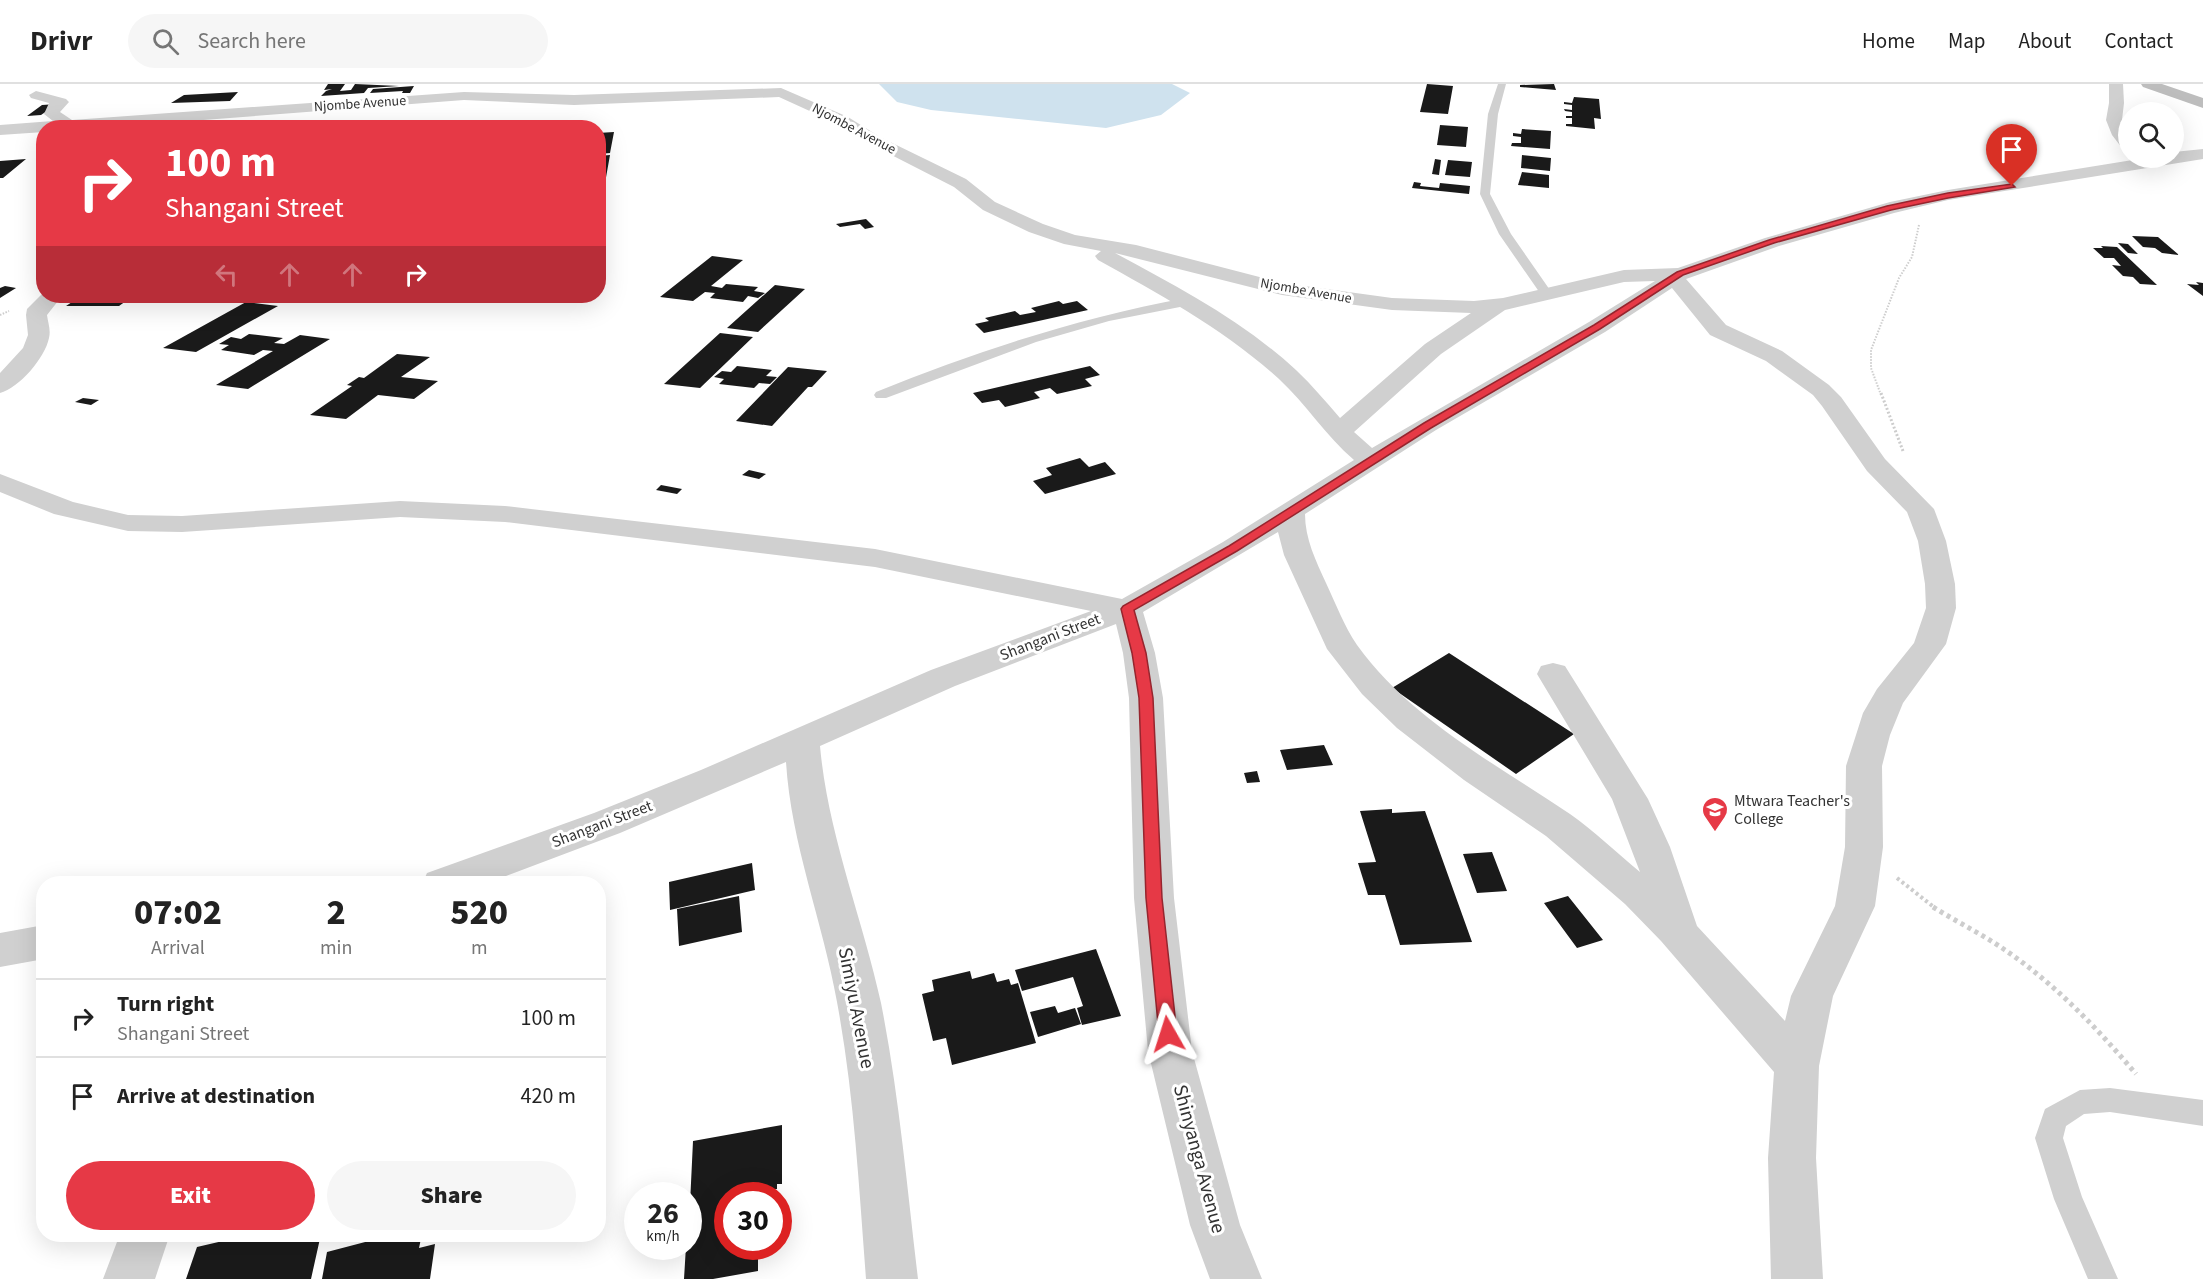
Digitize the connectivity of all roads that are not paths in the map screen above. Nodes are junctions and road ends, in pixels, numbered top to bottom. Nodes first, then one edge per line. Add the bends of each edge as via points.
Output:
1 (1502, 84) edge
2 (2116, 84) edge
3 (2148, 84) edge
4 (467, 90) edge
5 (36, 95) dead end
6 (2118, 103) edge
7 (2118, 103) edge
8 (2203, 103) edge
9 (323, 107) junction
10 (61, 120) edge
11 (140, 120) edge
12 (312, 120) edge
13 (36, 127) edge
14 (0, 130) edge
15 (2118, 132) edge
16 (2203, 154) edge
17 (2184, 156) edge
18 (2118, 164) edge
19 (1080, 242) junction
20 (1677, 275) junction
21 (1546, 293) junction
22 (1186, 302) junction
23 (43, 303) edge
24 (1503, 304) junction
25 (0, 386) edge
26 (881, 394) dead end
27 (1340, 431) junction
28 (1372, 461) junction
29 (0, 482) edge
30 (1291, 511) junction
31 (1127, 609) junction
32 (1553, 674) dead end
33 (802, 742) junction
34 (463, 876) edge
35 (1680, 935) junction
36 (36, 943) edge
37 (0, 950) edge
38 (1797, 1066) junction
39 (2203, 1113) edge
40 (142, 1242) edge
41 (129, 1279) edge
42 (892, 1279) edge
43 (1236, 1279) edge
44 (1797, 1279) edge
45 (2103, 1279) edge

1 - 21 lane via 1493,114 1485,194 1505,234
2 - 7 street
3 - 8 street
4 - 9 street, Njombe Avenue
4 - 19 street, Njombe Avenue via 574,100 781,92 843,120 960,183 999,211
5 - 10 street via 61,102 51,114
6 - 15 street via 2113,122
9 - 11 street, Njombe Avenue
9 - 12 street
13 - 14 street, Njombe Avenue
16 - 17 street, Shangani Street
18 - 20 street, Shangani Street via 1915,202 1772,242
19 - 22 street
19 - 24 street, Njombe Avenue via 1136,251 1307,293 1413,306
20 - 21 street, Njombe Avenue via 1624,276
20 - 28 street, Shangani Street
20 - 38 street via 1718,330 1774,356 1832,402 1881,471 1920,509 1932,542 1940,584 1941,608 1930,644 1889,697 1873,735 1864,766 1864,847 1855,906 1812,996
21 - 24 street, Njombe Avenue
22 - 26 lane via 1066,328
22 - 27 street via 1254,346
23 - 25 street via 35,316 37,345
24 - 27 street via 1445,338
27 - 28 street
28 - 30 street, Shangani Street
29 - 31 street via 64,508 128,523 182,524 400,509 506,514 875,558
30 - 31 street, Shangani Street
30 - 35 street via 1291,528 1299,555 1328,621 1343,649 1374,686 1409,720 1559,826 1639,893
31 - 33 street, Shangani Street via 943,678
31 - 43 street, Shinyanga Avenue via 1146,698 1154,898 1170,1051 1215,1225
32 - 35 street via 1650,838
33 - 34 street, Shangani Street via 607,823
33 - 42 street, Simiyu Avenue via 809,816 859,1002 878,1132
35 - 38 street
36 - 37 street
38 - 44 street via 1792,1158
39 - 45 lane via 2109,1100 2080,1102 2055,1118 2049,1138 2068,1199
40 - 41 street

